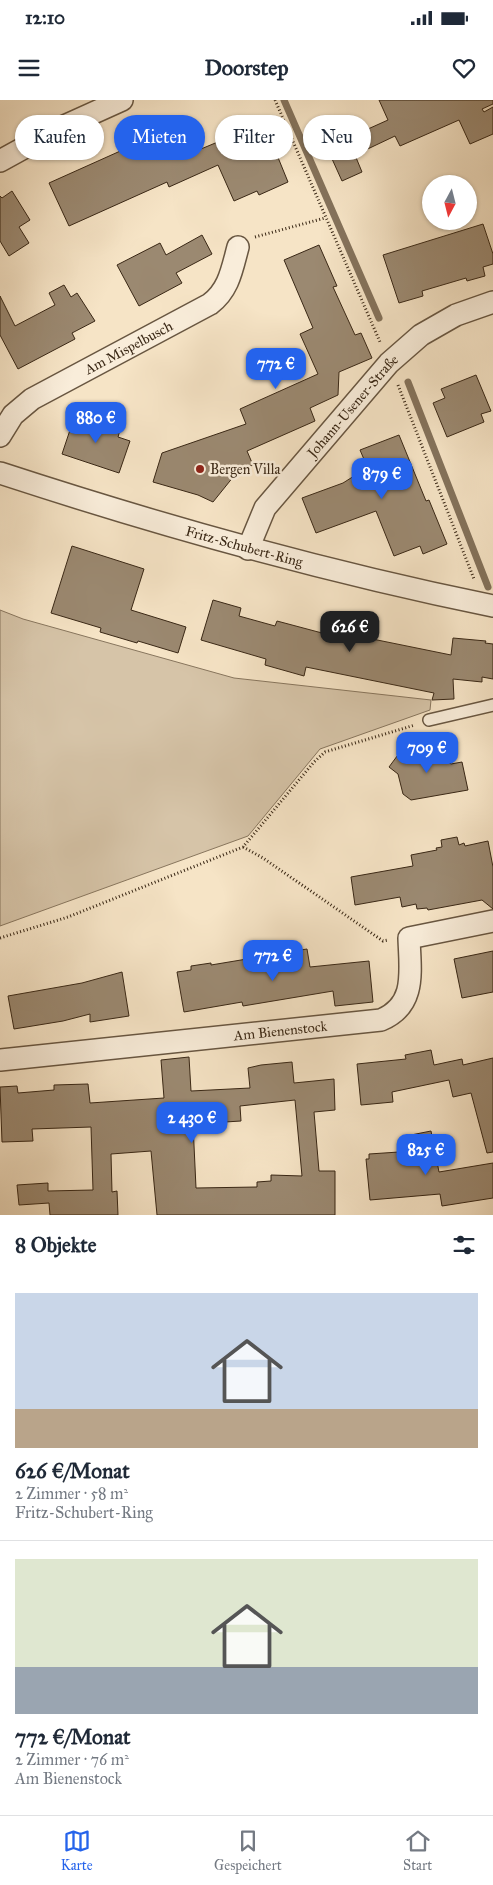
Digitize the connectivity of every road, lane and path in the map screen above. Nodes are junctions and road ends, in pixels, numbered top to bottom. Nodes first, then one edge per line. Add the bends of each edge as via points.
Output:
1 (122, 100) edge
2 (0, 161) edge
3 (324, 218) dead end
4 (238, 247) joint
5 (493, 302) edge
6 (0, 436) edge
7 (0, 473) edge
8 (248, 549) junction
9 (493, 606) edge
10 (493, 705) edge
11 (430, 720) joint
12 (243, 847) junction
13 (493, 921) edge
14 (0, 938) edge
15 (409, 938) junction
16 (0, 1060) edge

1 - 2 street via 60,128
3 - 4 path via 244,240
4 - 6 street, Am Mispelbusch via 228,284 218,298 32,400 13,415
5 - 8 street, Johann-Usener-Straße via 456,315 421,335 389,364 264,508
7 - 8 street, Fritz-Schubert-Ring
8 - 9 street, Fritz-Schubert-Ring
10 - 11 lane
11 - 12 path via 325,752
12 - 14 path via 68,917
12 - 15 path via 383,941
13 - 15 street
15 - 16 street, Am Bienenstock via 410,980 405,998 393,1015 381,1020

